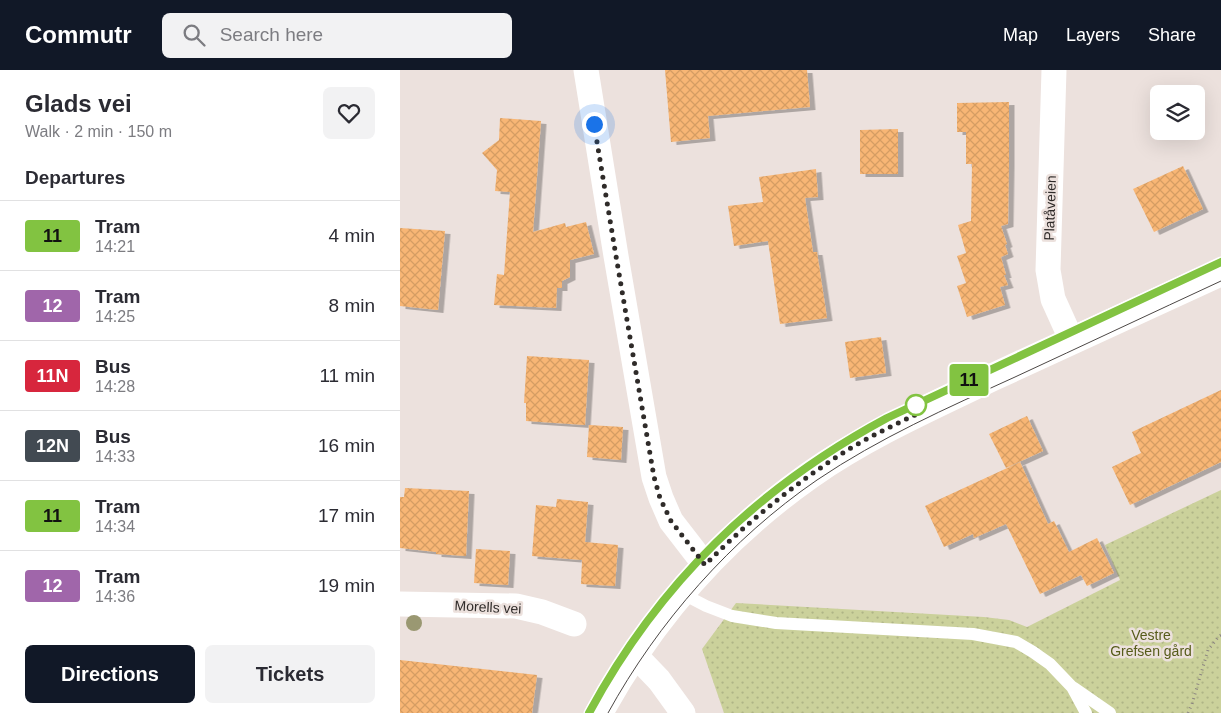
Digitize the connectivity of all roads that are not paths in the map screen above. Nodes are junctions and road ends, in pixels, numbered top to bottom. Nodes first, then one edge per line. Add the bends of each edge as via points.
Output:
1 (586, 70) edge
2 (1054, 70) edge
3 (1221, 272) edge
4 (1072, 341) junction
5 (705, 565) junction
6 (681, 593) junction
7 (400, 604) edge
8 (574, 624) dead end
9 (634, 654) junction
10 (1072, 687) junction
11 (599, 713) edge
12 (683, 713) edge
13 (1086, 713) edge
14 (1110, 713) edge

1 - 5 street via 654,477 671,521
2 - 4 street, Platåveien via 1048,270 1053,299
3 - 4 main road
4 - 5 main road via 851,448 779,499
5 - 6 main road
6 - 9 main road
6 - 10 lane via 732,616 767,622 973,634 1016,642 1050,664
7 - 8 street, Morells vei via 516,606
9 - 11 main road
9 - 12 street via 659,680
10 - 13 lane
10 - 14 lane

